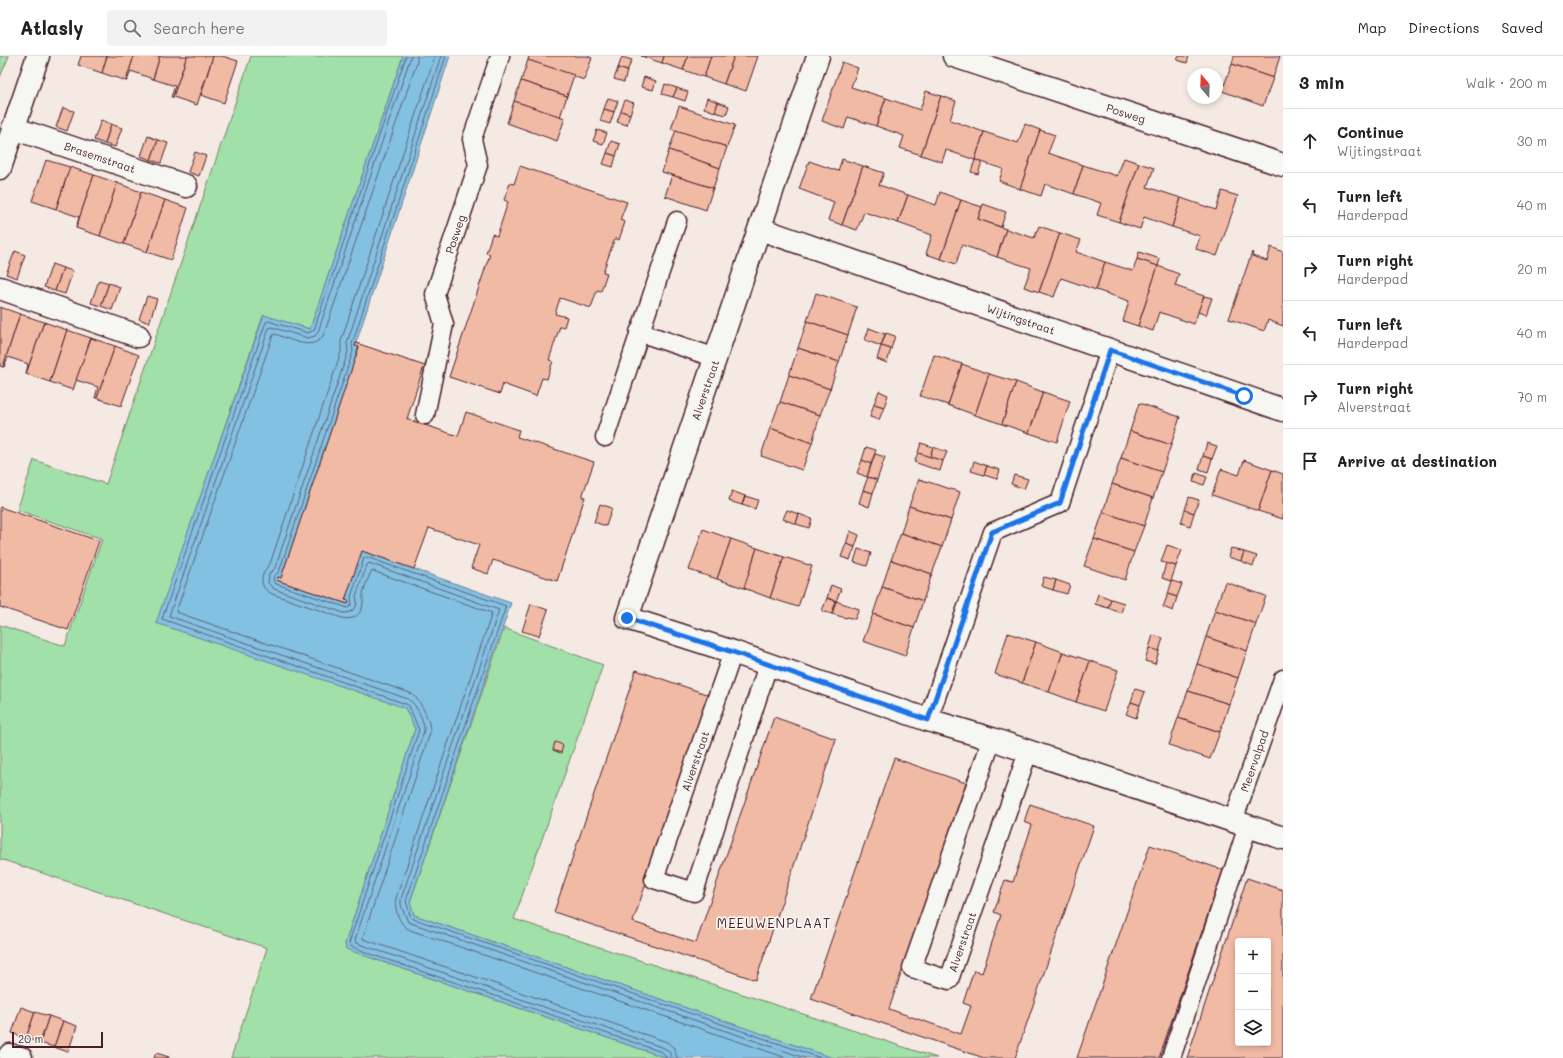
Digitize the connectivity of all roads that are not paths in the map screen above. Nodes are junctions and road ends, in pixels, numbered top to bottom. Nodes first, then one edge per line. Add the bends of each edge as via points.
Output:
1 (38, 56) edge
2 (500, 56) edge
3 (818, 56) edge
4 (964, 58) edge
5 (13, 128) junction
6 (1283, 165) edge
7 (0, 168) edge
8 (186, 186) dead end
9 (677, 221) dead end
10 (760, 229) junction
11 (0, 288) edge
12 (639, 332) junction
13 (138, 336) dead end
14 (1110, 350) junction
15 (716, 358) junction
16 (1283, 410) edge
17 (425, 415) dead end
18 (605, 437) dead end
19 (733, 652) junction
20 (768, 665) junction
21 (1283, 679) edge
22 (928, 720) junction
23 (992, 739) junction
24 (1028, 752) junction
25 (1240, 824) junction
26 (1283, 838) edge
27 (1170, 1058) edge

1 - 5 street
2 - 17 lane, Posweg via 472,139 478,165 435,294 444,324
3 - 10 street, Alverstraat
4 - 6 street, Posweg
5 - 7 street
5 - 8 street, Brasemstraat
9 - 12 lane
10 - 14 street, Wijtingstraat
10 - 15 street, Alverstraat
11 - 13 street
12 - 15 lane
12 - 18 lane
14 - 16 street, Wijtingstraat
14 - 22 lane via 1060,503 992,532
15 - 19 street, Alverstraat via 627,618
19 - 20 street, Alverstraat
19 - 20 lane, Alverstraat via 654,878 694,892
20 - 22 street, Alverstraat
21 - 25 lane, Meervalpad
22 - 23 street, Alverstraat
23 - 24 street, Alverstraat
23 - 24 lane, Alverstraat via 912,968 949,980
24 - 25 street, Alverstraat
25 - 26 street, Alverstraat
25 - 27 lane

